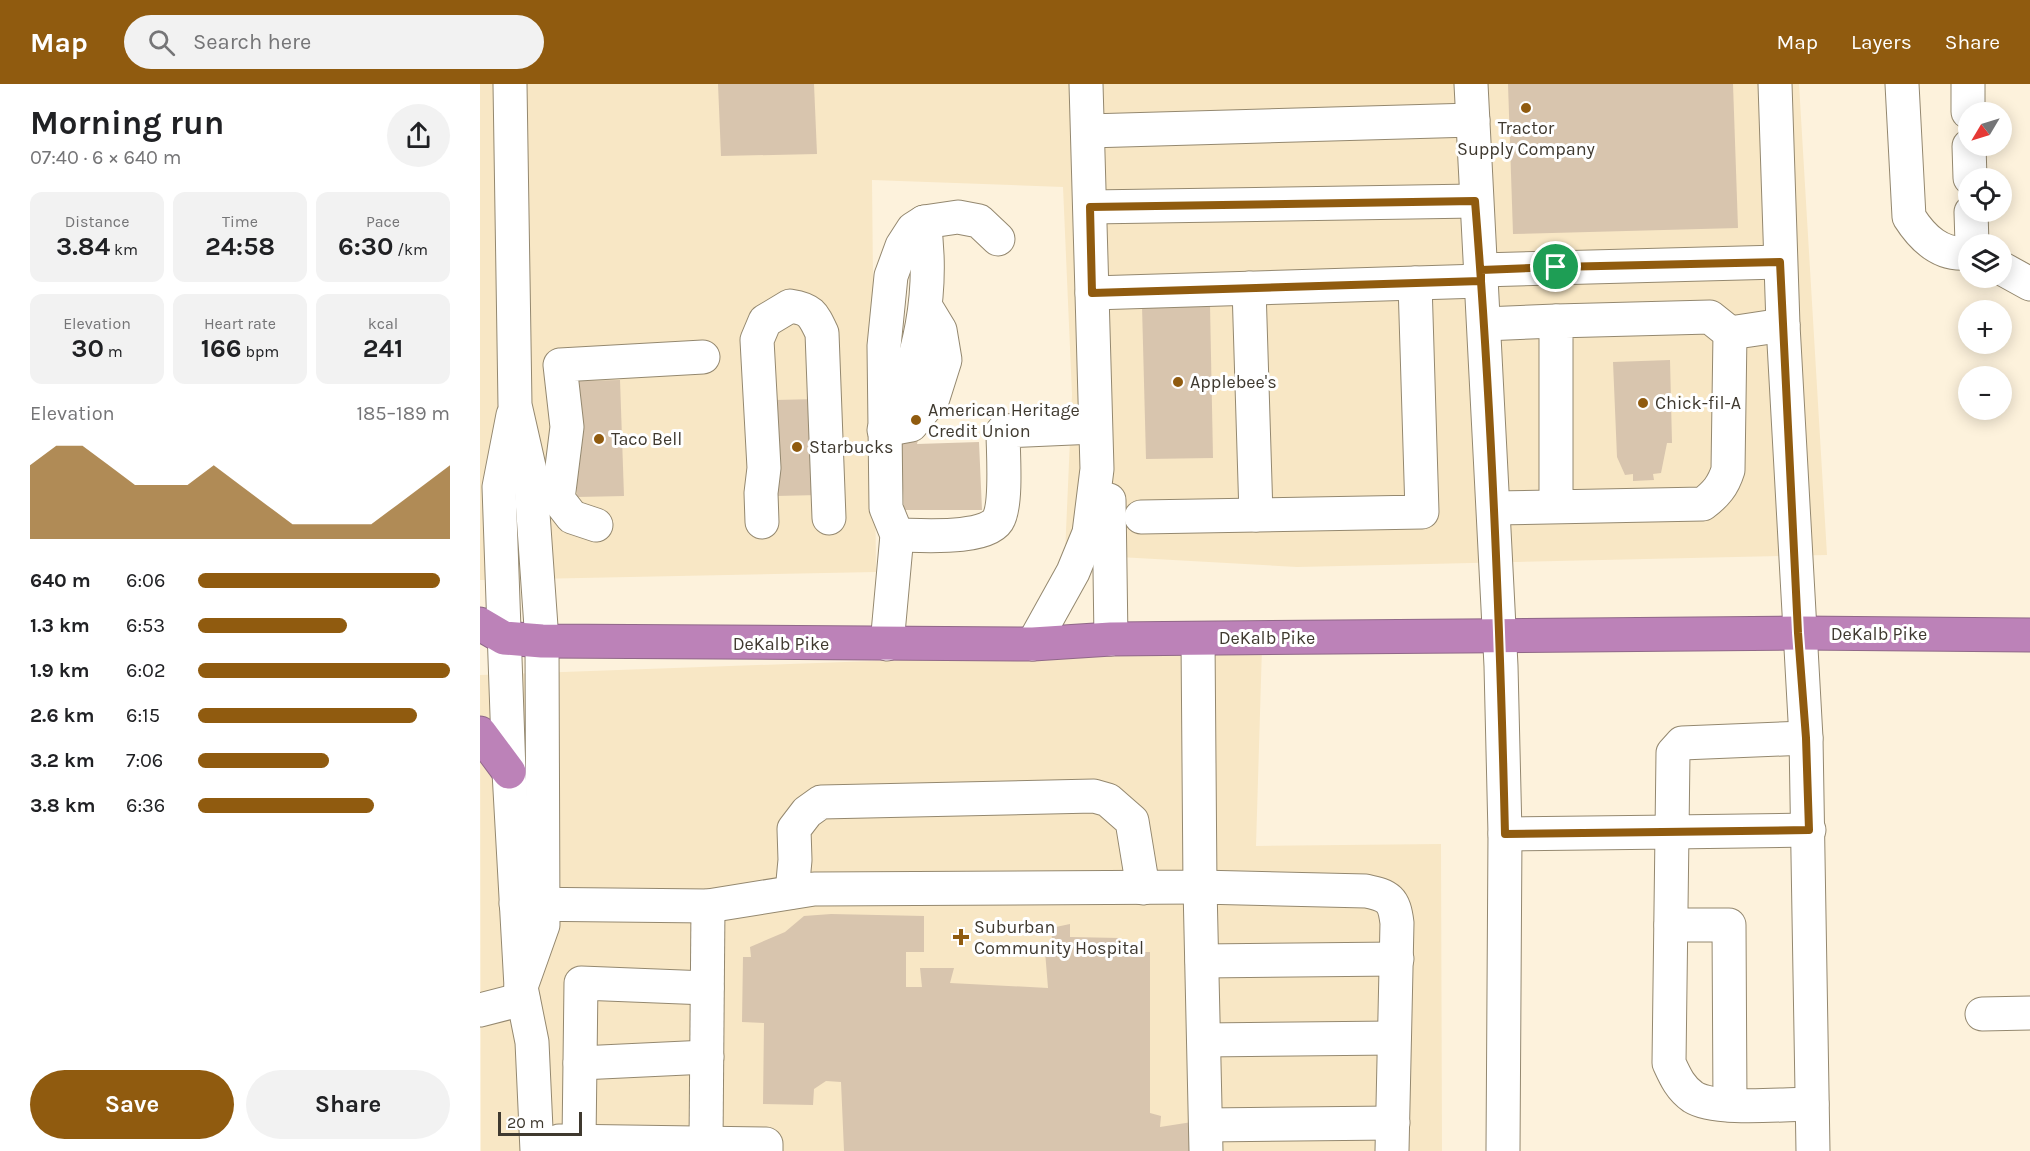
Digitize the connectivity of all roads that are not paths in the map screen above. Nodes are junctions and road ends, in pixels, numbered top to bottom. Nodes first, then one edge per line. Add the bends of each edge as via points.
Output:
1 (510, 84) edge
2 (1086, 84) edge
3 (1471, 84) edge
4 (1775, 84) edge
5 (1902, 84) edge
6 (1968, 84) edge
7 (1968, 102) edge
8 (1473, 120) junction
9 (1088, 131) junction
10 (1475, 201) junction
11 (1090, 207) junction
12 (918, 226) junction
13 (998, 239) dead end
14 (1958, 254) edge
15 (1780, 262) junction
16 (2012, 274) edge
17 (1481, 275) junction
18 (1415, 283) junction
19 (2030, 284) edge
20 (1249, 288) junction
21 (1092, 293) junction
22 (1556, 321) junction
23 (1484, 324) junction
24 (1783, 325) junction
25 (1730, 333) junction
26 (703, 357) dead end
27 (515, 405) junction
28 (884, 418) junction
29 (1095, 428) junction
30 (1097, 469) junction
31 (1556, 507) junction
32 (1494, 508) junction
33 (1256, 515) junction
34 (1142, 517) dead end
35 (830, 518) dead end
36 (762, 522) dead end
37 (596, 525) dead end
38 (897, 535) junction
39 (1798, 633) junction
40 (2030, 635) edge
41 (1498, 637) junction
42 (488, 638) edge
43 (1111, 639) junction
44 (1198, 639) junction
45 (542, 641) junction
46 (886, 644) junction
47 (1033, 644) junction
48 (480, 733) edge
49 (1806, 738) junction
50 (509, 772) junction
51 (1809, 830) junction
52 (1672, 832) junction
53 (1505, 834) junction
54 (1200, 887) junction
55 (1143, 888) junction
56 (792, 892) junction
57 (529, 904) junction
58 (708, 906) junction
59 (1671, 925) junction
60 (1397, 959) junction
61 (1202, 961) junction
62 (707, 988) junction
63 (522, 993) junction
64 (480, 1011) edge
65 (2030, 1013) edge
66 (1982, 1014) dead end
67 (1394, 1038) junction
68 (1204, 1040) junction
69 (707, 1057) junction
70 (580, 1063) junction
71 (1812, 1104) junction
72 (1730, 1105) junction
73 (1393, 1137) edge
74 (1206, 1138) edge
75 (579, 1141) junction
76 (706, 1143) junction
77 (536, 1146) edge
78 (766, 1151) edge
79 (1503, 1151) edge
80 (1813, 1151) edge

1 - 27 street
2 - 9 street
3 - 8 street
4 - 15 street
5 - 14 street via 1909,217 1919,233 1935,246
6 - 7 street
8 - 9 street
8 - 10 street
9 - 11 street
10 - 11 street
10 - 17 street
11 - 21 street
12 - 13 street via 958,217 979,221
12 - 28 street via 902,246 891,276 884,346
12 - 28 street via 928,254 926,307 905,391
15 - 17 street
15 - 24 street
16 - 19 street
17 - 18 street
17 - 23 street
18 - 20 street
18 - 33 street via 1422,512
20 - 21 street
20 - 33 street
21 - 29 street
22 - 23 street
22 - 25 street via 1710,318
22 - 31 street
23 - 32 street
24 - 25 street
24 - 39 street
25 - 31 street via 1728,470 1724,484 1714,495 1703,504
26 - 37 street via 560,365 567,427 558,499 572,517
27 - 42 street via 499,487
27 - 45 street via 530,471
28 - 38 street via 886,508
29 - 30 street
29 - 38 street via 1003,430 1004,480 996,524 979,532
30 - 43 street via 1109,495
30 - 47 street via 1089,533 1073,572
31 - 32 street
32 - 41 street
33 - 34 street
35 - 36 street via 822,333 805,308 790,306 765,321 757,340 764,468
38 - 46 street
39 - 40 highway, DeKalb Pike
39 - 41 highway, DeKalb Pike
39 - 49 street
41 - 44 highway, DeKalb Pike
41 - 53 street
42 - 45 highway, DeKalb Pike
42 - 50 street
43 - 44 highway, DeKalb Pike
43 - 47 highway, DeKalb Pike
44 - 54 street
45 - 46 highway, DeKalb Pike
45 - 57 street
46 - 47 highway, DeKalb Pike
48 - 50 highway
49 - 51 street
49 - 52 street via 1682,743 1673,753
50 - 57 street
51 - 52 street
51 - 71 street
52 - 53 street
52 - 59 street
53 - 79 street
54 - 55 street
54 - 60 street via 1366,891 1386,896 1395,907
54 - 61 street
55 - 56 street
55 - 56 street via 1132,820 1108,800 1094,796 821,802 794,829
56 - 58 street
57 - 58 street
57 - 63 street
58 - 62 street
59 - 72 street via 1669,1063 1680,1085 1693,1097 1710,1105
59 - 72 street via 1729,925
60 - 61 street
60 - 67 street
61 - 68 street
62 - 69 street
62 - 70 street via 581,983
63 - 64 street
63 - 77 street via 532,1042
65 - 66 street
67 - 68 street
67 - 73 street
68 - 74 street
69 - 70 street
69 - 76 street
70 - 75 street
71 - 72 street
71 - 80 street
73 - 74 street
75 - 76 street
75 - 77 street
76 - 78 street via 766,1144

